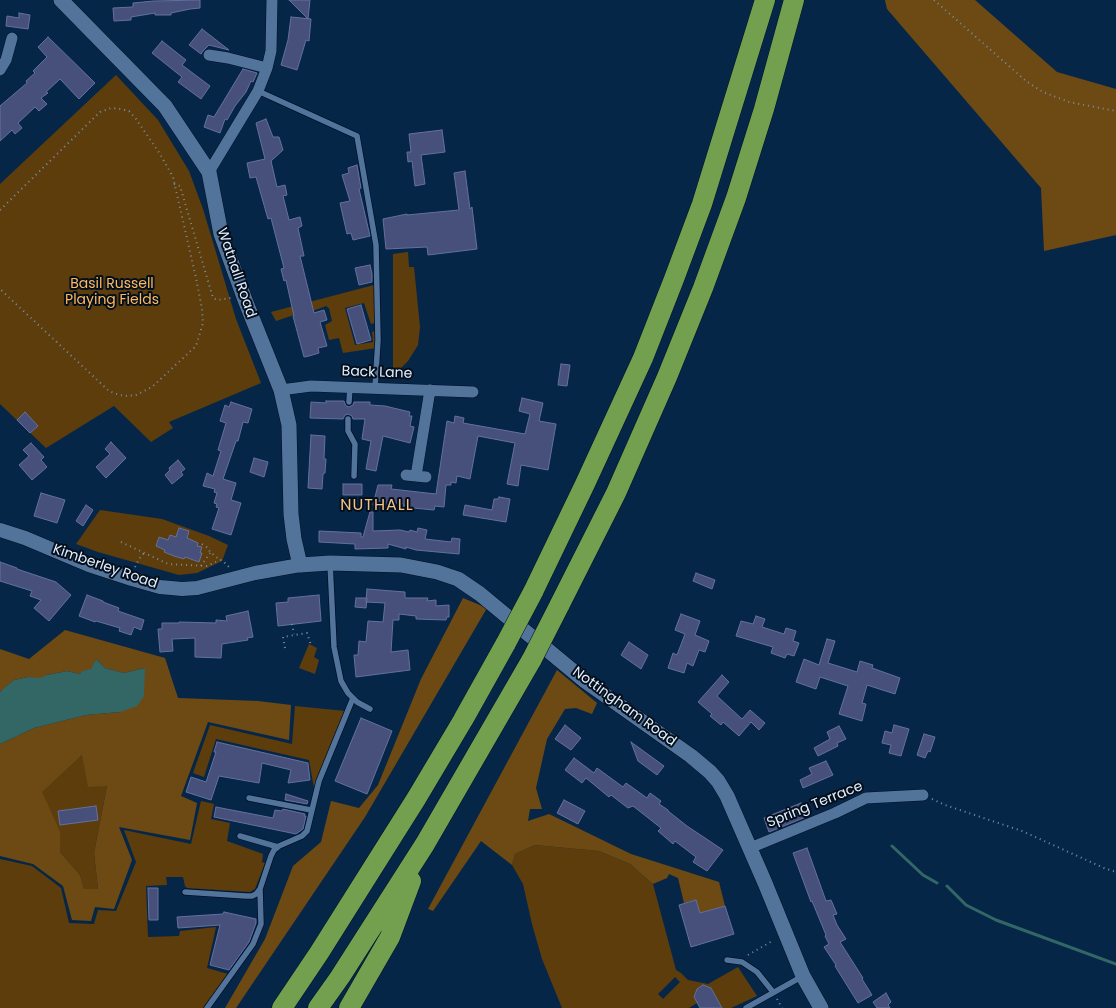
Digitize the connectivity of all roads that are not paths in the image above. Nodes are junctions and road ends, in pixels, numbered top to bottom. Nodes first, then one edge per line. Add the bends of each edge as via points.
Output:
1 (272, 0) edge
2 (765, 0) edge
3 (794, 0) edge
4 (66, 2) edge
5 (12, 38) dead end
6 (4, 49) edge
7 (209, 55) dead end
8 (267, 68) junction
9 (0, 70) edge
10 (258, 91) junction
11 (208, 172) junction
12 (350, 387) junction
13 (375, 388) junction
14 (281, 390) junction
15 (430, 390) junction
16 (472, 392) dead end
17 (350, 402) dead end
18 (348, 419) dead end
19 (354, 476) dead end
20 (416, 476) dead end
21 (0, 530) edge
22 (330, 563) junction
23 (300, 565) junction
24 (353, 698) junction
25 (370, 709) dead end
26 (923, 795) road end
27 (249, 798) dead end
28 (311, 810) junction
29 (240, 836) dead end
30 (425, 844) junction
31 (278, 847) junction
32 (750, 848) junction
33 (260, 889) junction
34 (185, 892) dead end
35 (726, 960) dead end
36 (803, 976) junction
37 (304, 977) junction
38 (773, 992) junction
39 (207, 1008) edge
40 (272, 1008) edge
41 (282, 1008) edge
42 (318, 1008) edge
43 (348, 1008) edge
44 (746, 1008) edge
45 (821, 1008) edge

1 - 8 street via 271,51
2 - 37 highway, bridge via 702,204 639,367 585,484 506,643 416,799
3 - 30 highway, bridge via 736,198 667,377 616,493 532,659
4 - 11 main road, Watnall Road via 165,106
5 - 6 street
6 - 9 street via 6,60
7 - 8 street
8 - 10 street
10 - 11 street
10 - 13 lane via 357,136 376,245 378,340
11 - 14 main road, Watnall Road via 221,234
12 - 13 street, Back Lane
12 - 14 street, Back Lane via 310,386
12 - 17 lane
13 - 15 street, Back Lane
14 - 23 main road, Watnall Road via 288,425 291,514
15 - 16 street, Back Lane
15 - 20 street
18 - 19 lane via 348,431 355,444
21 - 23 street, Kimberley Road via 89,565 160,587 197,588
22 - 23 main road, Nottingham Road
22 - 24 lane via 334,647 341,681
22 - 32 main road, Nottingham Road via 412,566 446,574 466,584 584,681 710,772 727,796
24 - 25 lane
24 - 28 lane via 319,781
26 - 32 street, Spring Terrace via 866,798
27 - 28 lane
28 - 31 lane via 302,836
29 - 31 lane
30 - 42 highway
30 - 43 highway via 390,937
31 - 33 lane via 271,856
32 - 36 main road, Nottingham Road
33 - 34 lane via 252,896
33 - 39 lane via 261,924 254,944
35 - 38 lane via 742,962 757,972
36 - 38 lane
36 - 45 main road, Nottingham Road
37 - 40 highway
37 - 41 highway
38 - 44 lane

